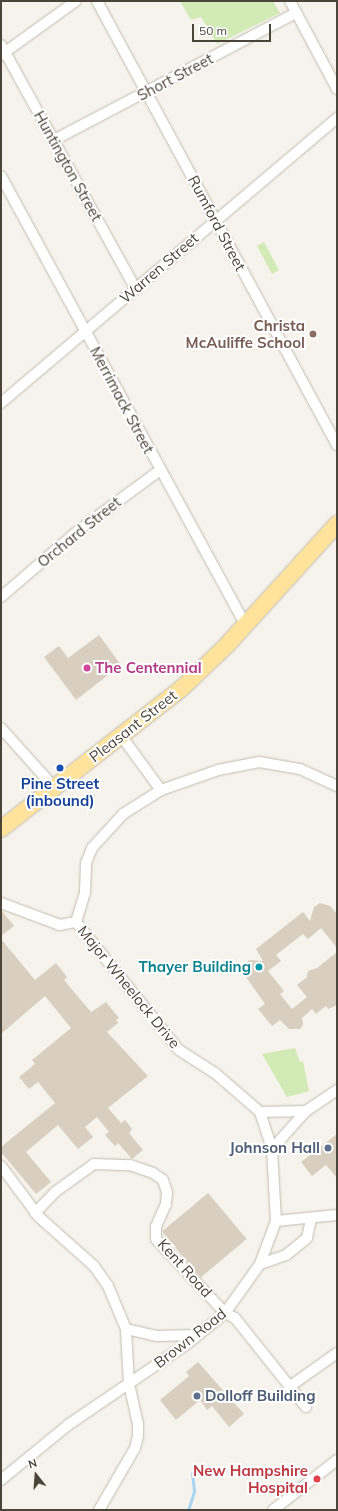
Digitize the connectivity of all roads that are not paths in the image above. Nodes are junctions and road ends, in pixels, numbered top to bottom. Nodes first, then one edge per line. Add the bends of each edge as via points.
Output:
1 (76, 1) edge
2 (97, 1) edge
3 (290, 1) edge
4 (296, 13) junction
5 (2, 51) edge
6 (337, 89) edge
7 (146, 92) junction
8 (337, 118) edge
9 (54, 140) junction
10 (1, 176) edge
11 (215, 220) junction
12 (135, 288) junction
13 (85, 333) junction
14 (1, 403) edge
15 (337, 445) edge
16 (160, 470) junction
17 (337, 524) edge
18 (1, 597) edge
19 (246, 624) junction
20 (1, 728) edge
21 (122, 737) junction
22 (337, 786) edge
23 (54, 787) junction
24 (161, 790) junction
25 (1, 828) edge
26 (1, 903) edge
27 (76, 922) junction
28 (337, 1090) edge
29 (306, 1111) junction
30 (260, 1112) junction
31 (272, 1148) junction
32 (1, 1166) edge
33 (35, 1213) junction
34 (337, 1215) edge
35 (311, 1219) junction
36 (276, 1221) junction
37 (260, 1264) junction
38 (225, 1313) junction
39 (126, 1329) junction
40 (198, 1335) junction
41 (337, 1353) edge
42 (129, 1384) junction
43 (289, 1386) junction
44 (306, 1407) dead end
45 (337, 1460) edge
46 (1, 1480) edge
47 (100, 1510) edge
48 (273, 1510) edge

1 - 5 street
2 - 7 street, Rumford Street
3 - 4 street
4 - 6 street
4 - 7 street, Short Street
5 - 9 street, Huntington Street
7 - 9 street, Short Street
7 - 11 street, Rumford Street
8 - 11 street, Warren Street
9 - 12 street, Huntington Street
10 - 13 street, Merrimack Street
11 - 12 street, Warren Street
11 - 15 street, Rumford Street
12 - 13 street, Warren Street
13 - 14 street, Warren Street
13 - 16 street, Merrimack Street
16 - 18 street, Orchard Street via 79,530
16 - 19 street, Merrimack Street
17 - 19 main road, Pleasant Street
19 - 21 main road, Pleasant Street via 182,688
20 - 23 street
21 - 23 main road, Pleasant Street
21 - 24 street
22 - 24 street, Major Wheelock Drive via 300,769 259,762 218,770
23 - 25 main road, Pleasant Street
24 - 27 street, Major Wheelock Drive via 123,814 92,848 86,863 85,892
26 - 27 street via 60,925
27 - 30 street, Major Wheelock Drive via 179,1050 215,1073
28 - 29 street
29 - 30 street
29 - 31 street
30 - 31 street, Brown Road
31 - 36 street, Brown Road
32 - 33 street
33 - 38 street, Kent Road via 55,1192 94,1164 130,1165 153,1173 163,1180 167,1192 166,1204 156,1226 156,1239
33 - 39 street via 94,1266 108,1286
34 - 35 street
35 - 36 street
35 - 37 street via 307,1238 286,1255
36 - 37 street, Brown Road
37 - 38 street, Brown Road
38 - 40 street, Brown Road
38 - 43 street via 235,1318
39 - 40 street via 150,1336
39 - 42 street
40 - 42 street, Brown Road
41 - 43 street
42 - 46 street, Brown Road via 68,1425
42 - 47 street via 138,1424 138,1436 135,1448
43 - 44 street
45 - 48 street

